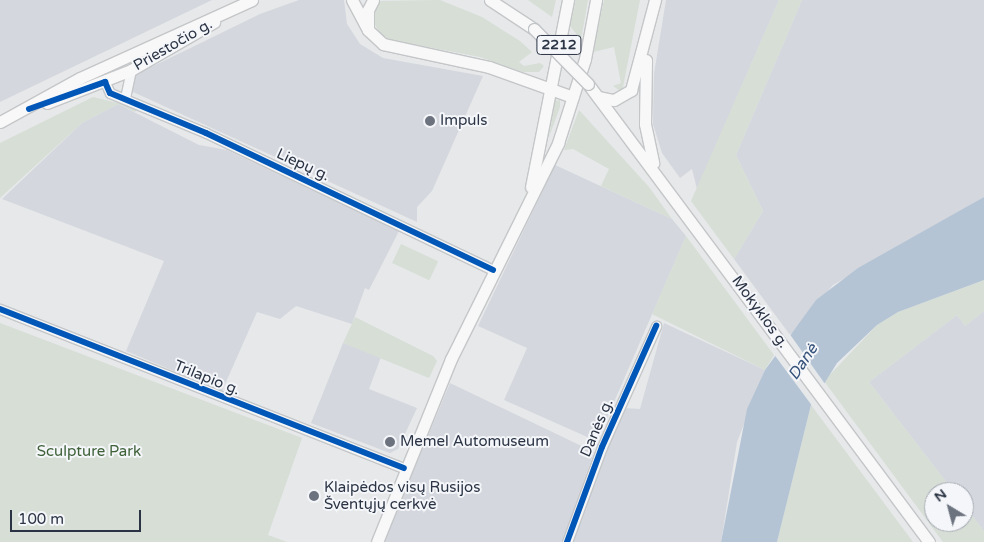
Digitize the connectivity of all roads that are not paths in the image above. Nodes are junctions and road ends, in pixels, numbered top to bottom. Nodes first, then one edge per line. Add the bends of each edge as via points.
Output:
1 (252, 0) edge
2 (352, 0) edge
3 (374, 0) edge
4 (490, 0) edge
5 (568, 0) edge
6 (596, 0) edge
7 (655, 0) edge
8 (240, 6) junction
9 (368, 30) junction
10 (646, 46) junction
11 (99, 69) junction
12 (130, 70) junction
13 (105, 82) junction
14 (551, 90) junction
15 (573, 97) junction
16 (598, 97) junction
17 (125, 98) junction
18 (29, 109) junction
19 (0, 122) edge
20 (654, 167) junction
21 (530, 194) junction
22 (494, 270) junction
23 (0, 309) edge
24 (656, 326) dead end
25 (404, 468) junction
26 (377, 542) edge
27 (567, 542) edge
28 (929, 542) edge

1 - 8 main road, Priestočio g.
2 - 9 main road
3 - 9 main road via 368,10
4 - 16 main road, Mokyklos g., bridge via 534,30
5 - 14 main road, 2212
6 - 15 main road
7 - 10 main road
8 - 11 main road, Priestočio g.
8 - 12 main road, Priestočio g.
9 - 14 main road via 392,47 489,67
10 - 16 main road via 631,90 614,100
10 - 20 main road via 645,124
11 - 13 main road
11 - 18 main road, Priestočio g.
12 - 13 main road, Priestočio g.
12 - 17 street
13 - 17 street, Liepų g. via 110,93
13 - 18 main road, Priestočio g.
14 - 15 main road
14 - 21 main road, 2212
15 - 21 main road via 558,143
16 - 20 main road, Mokyklos g.
17 - 22 street, Liepų g.
18 - 19 main road, Priestočio g.
20 - 28 main road, Mokyklos g.
21 - 22 main road, 2212
22 - 25 main road, 2212
23 - 25 street, Trilapio g.
24 - 27 street, Danės g. via 602,447
25 - 26 main road, 2212

